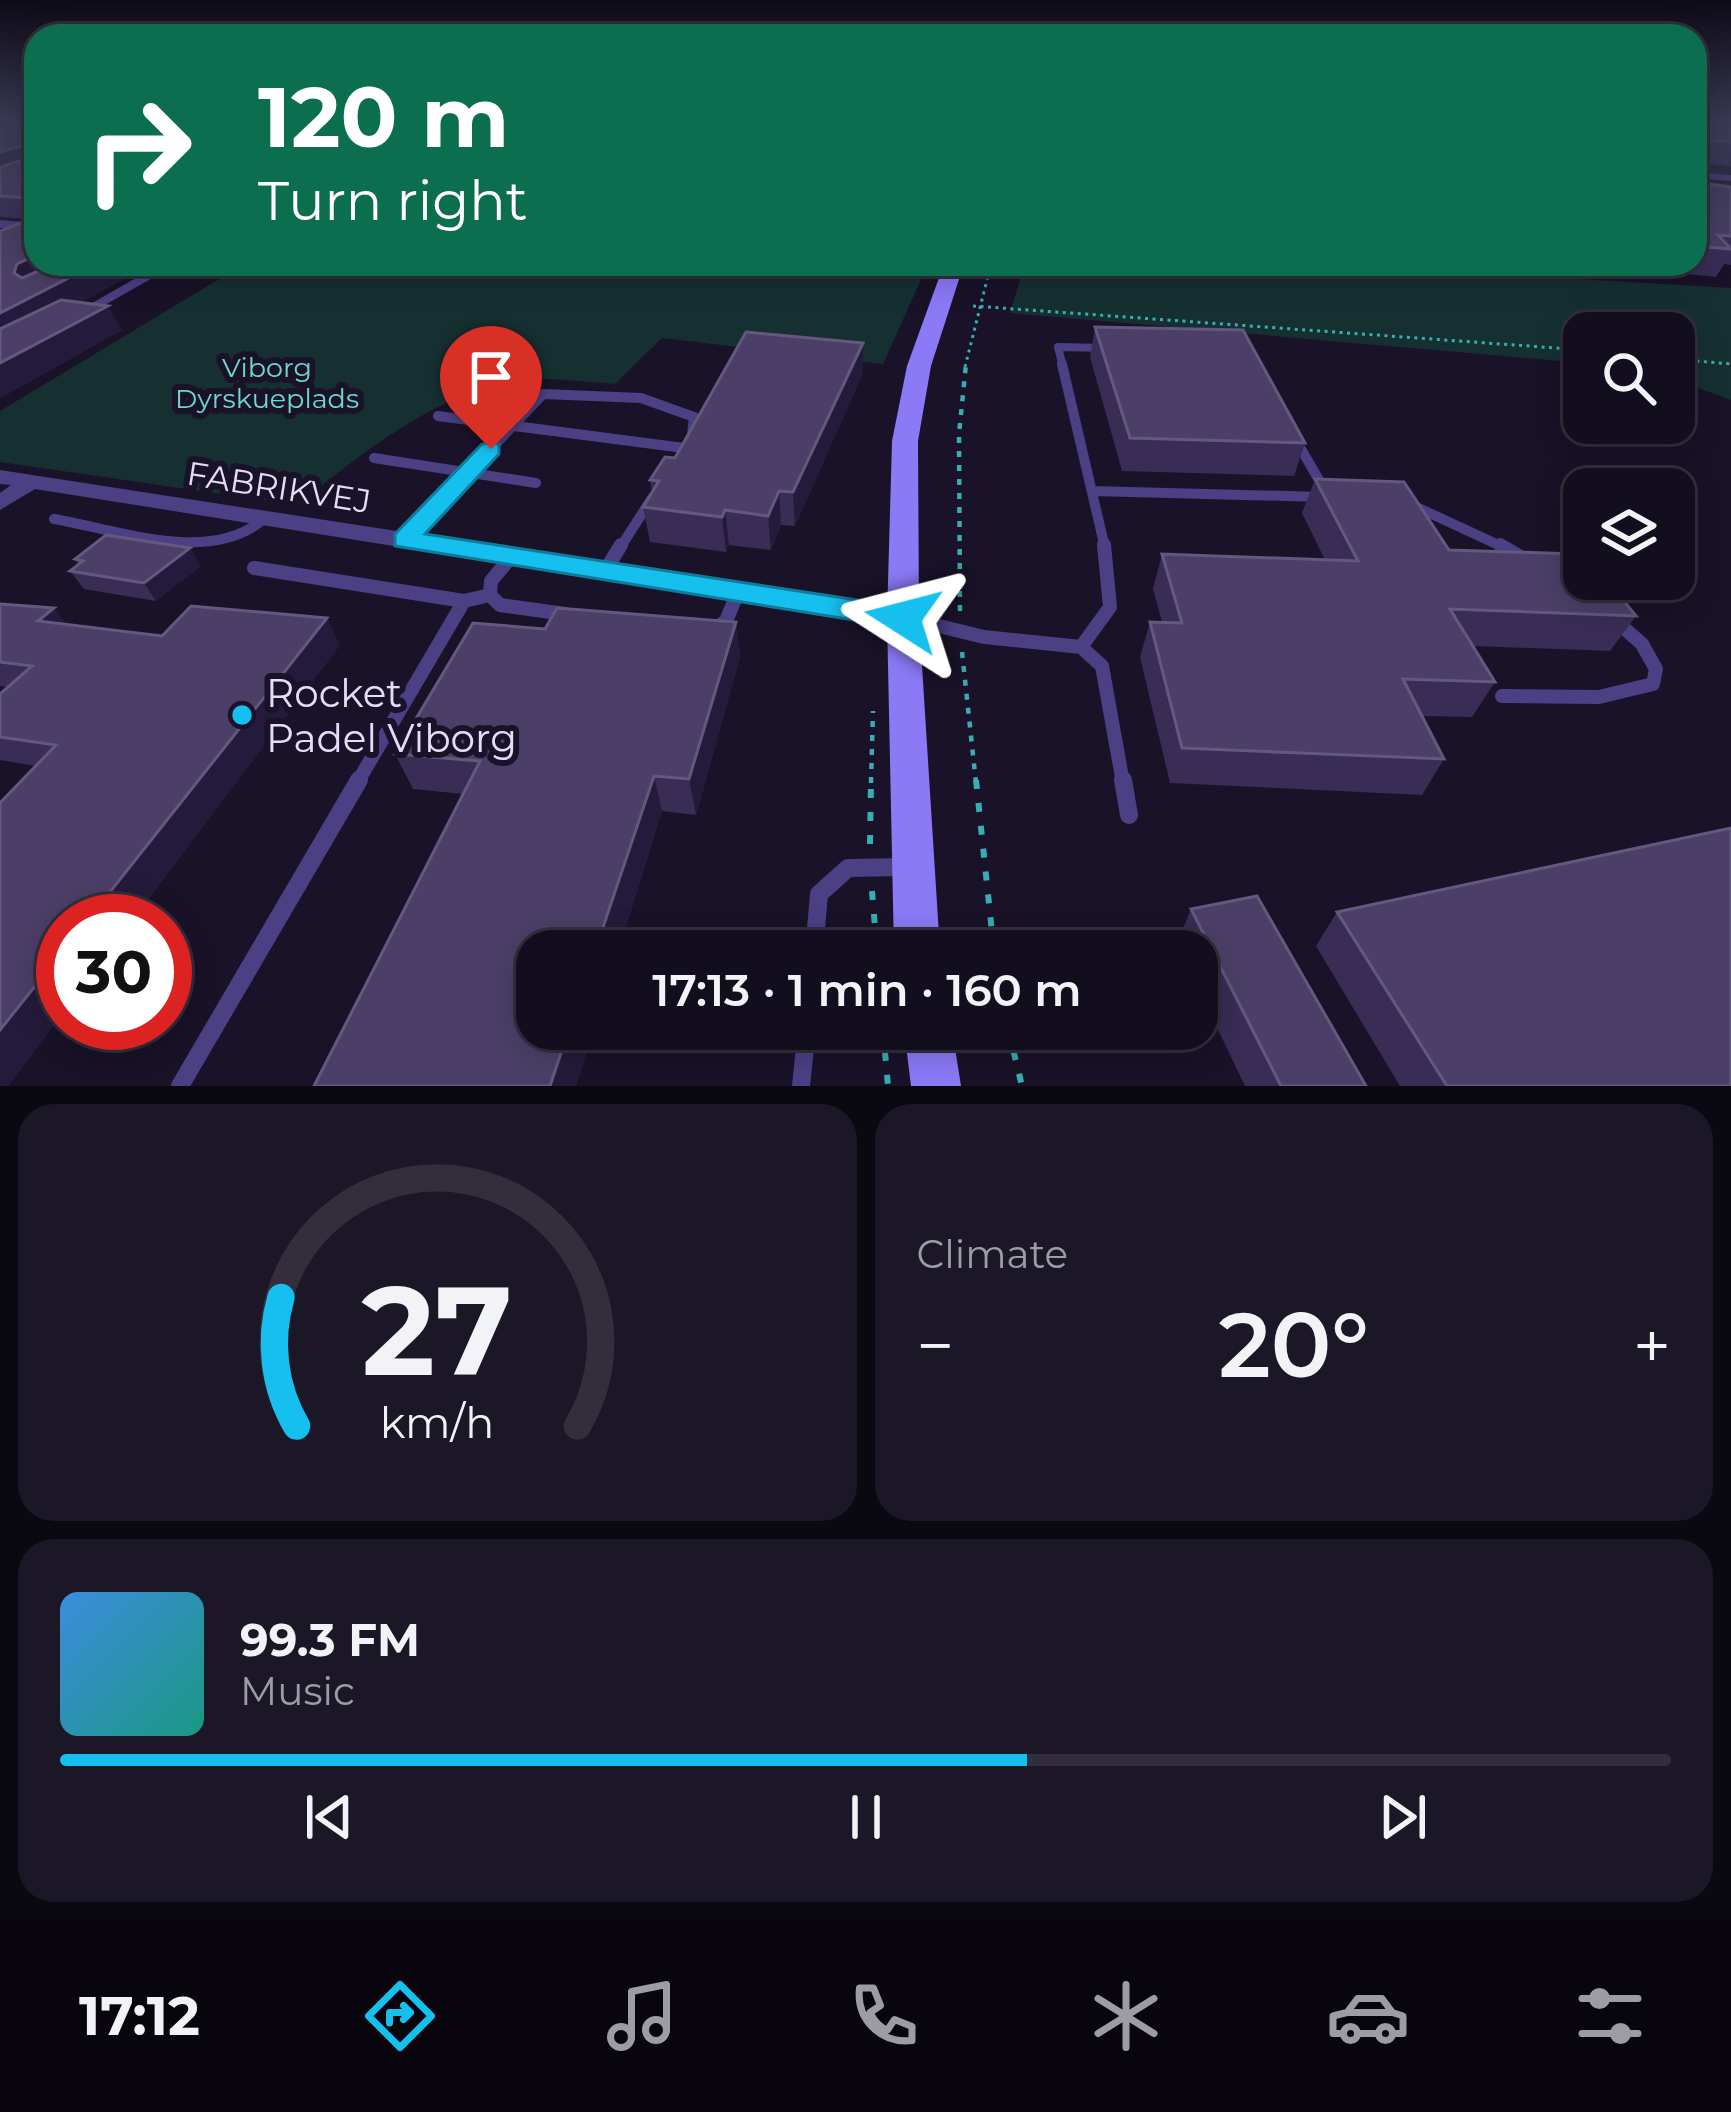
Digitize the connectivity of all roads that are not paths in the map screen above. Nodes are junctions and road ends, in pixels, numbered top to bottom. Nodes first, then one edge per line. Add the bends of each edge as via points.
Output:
1 (148, 276) edge
2 (950, 276) edge
3 (79, 315) edge
4 (1128, 349) edge
5 (1282, 414) edge
6 (438, 416) dead end
7 (513, 426) junction
8 (684, 448) junction
9 (374, 458) dead end
10 (673, 466) edge
11 (469, 472) junction
12 (0, 477) edge
13 (31, 482) junction
14 (536, 483) dead end
15 (662, 483) edge
16 (1092, 491) junction
17 (1329, 497) junction
18 (1347, 497) edge
19 (1400, 502) edge
20 (0, 503) edge
21 (265, 518) junction
22 (54, 520) dead end
23 (405, 540) junction
24 (511, 556) junction
25 (1534, 564) edge
26 (254, 568) dead end
27 (605, 571) junction
28 (738, 592) junction
29 (490, 595) junction
30 (464, 601) junction
31 (1604, 610) edge
32 (589, 618) edge
33 (903, 618) junction
34 (699, 634) edge
35 (1082, 647) junction
36 (1502, 696) dead end
37 (1129, 815) dead end
38 (914, 867) junction
39 (816, 930) edge
40 (916, 930) edge
41 (805, 1050) edge
42 (931, 1050) edge
43 (180, 1086) edge
44 (801, 1086) edge
45 (936, 1086) edge

1 - 3 lane
2 - 33 street via 919,366 905,441
4 - 16 lane via 1058,347
5 - 17 lane
6 - 7 lane
7 - 8 lane
7 - 8 lane via 543,394 590,393 676,405 694,416 697,429
7 - 11 lane
8 - 10 lane
9 - 11 lane
11 - 14 lane
11 - 23 lane
12 - 13 street, FABRIKVEJ
13 - 20 street
13 - 21 street, FABRIKVEJ
15 - 27 lane
16 - 17 lane
16 - 35 lane via 1112,575 1110,608
17 - 18 lane
19 - 25 lane
21 - 22 lane via 244,536 212,545
21 - 23 street, FABRIKVEJ
23 - 24 street, FABRIKVEJ
24 - 27 street, FABRIKVEJ
24 - 29 lane
26 - 30 lane
27 - 28 street, FABRIKVEJ
28 - 33 street, FABRIKVEJ
28 - 34 lane via 726,621
29 - 30 lane
29 - 32 lane via 500,605
30 - 43 lane
31 - 36 lane via 1642,644 1656,669 1653,684 1618,694
33 - 35 lane
33 - 38 street
35 - 37 lane via 1102,666
38 - 39 lane via 848,868 819,894
38 - 40 street
41 - 44 lane
42 - 45 street

